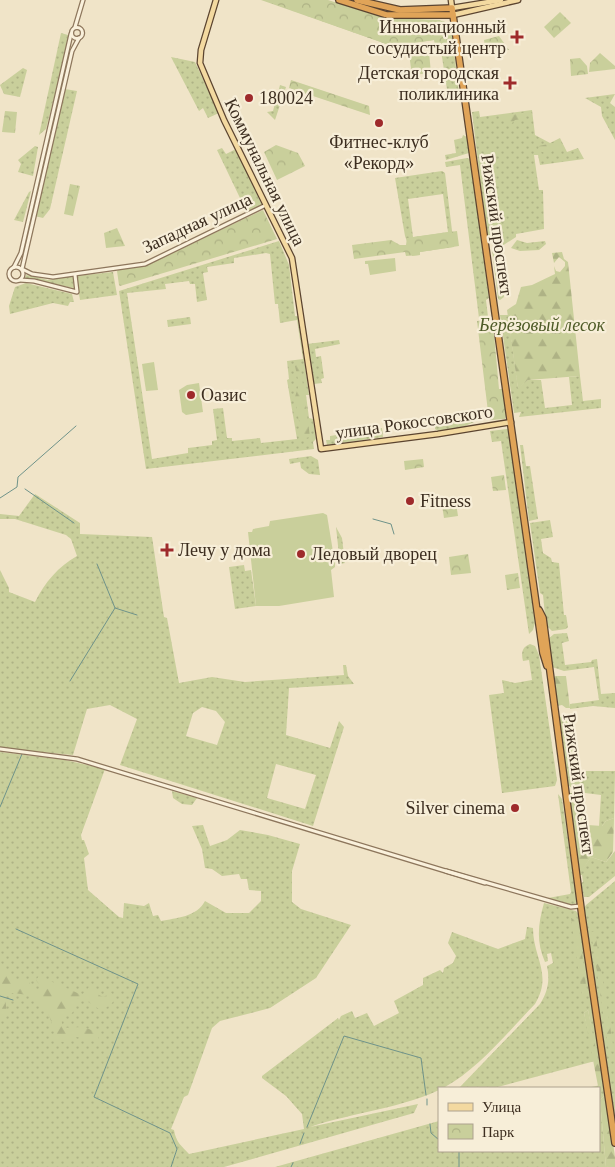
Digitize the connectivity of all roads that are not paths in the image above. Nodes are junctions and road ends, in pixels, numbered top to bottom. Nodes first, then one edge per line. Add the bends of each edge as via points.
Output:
1 (83, 0) edge
2 (216, 0) edge
3 (339, 0) edge
4 (357, 0) edge
5 (451, 0) edge
6 (501, 0) edge
7 (518, 0) edge
8 (452, 12) junction
9 (79, 18) junction
10 (75, 28) junction
11 (80, 28) junction
12 (71, 34) junction
13 (79, 38) junction
14 (267, 205) junction
15 (14, 267) junction
16 (22, 269) junction
17 (75, 275) junction
18 (20, 280) junction
19 (511, 422) junction
20 (321, 449) joint
21 (0, 750) edge
22 (580, 906) junction
23 (615, 1143) edge

1 - 9 street
2 - 14 main road, Коммунальная улица via 200,50 200,64
3 - 8 highway via 387,15
4 - 8 highway via 394,9
5 - 8 main road, Рижский проспект
6 - 8 main road
7 - 8 main road
8 - 19 highway, Рижский проспект
9 - 10 street
9 - 11 street
10 - 11 street
10 - 12 street
11 - 13 street via 82,34
12 - 13 street
12 - 15 street via 21,253
13 - 16 street via 72,51
14 - 17 street, Западная улица via 146,264
14 - 20 main road, Коммунальная улица via 292,258
15 - 16 street
15 - 18 street via 10,278
16 - 17 street, Западная улица via 40,276
16 - 18 street via 24,274
17 - 18 street via 77,292
19 - 20 main road, улица Рокоссовского
19 - 22 highway, Рижский проспект via 536,603 543,618
21 - 22 street via 77,759 485,883 571,907
22 - 23 highway, Рижский проспект

